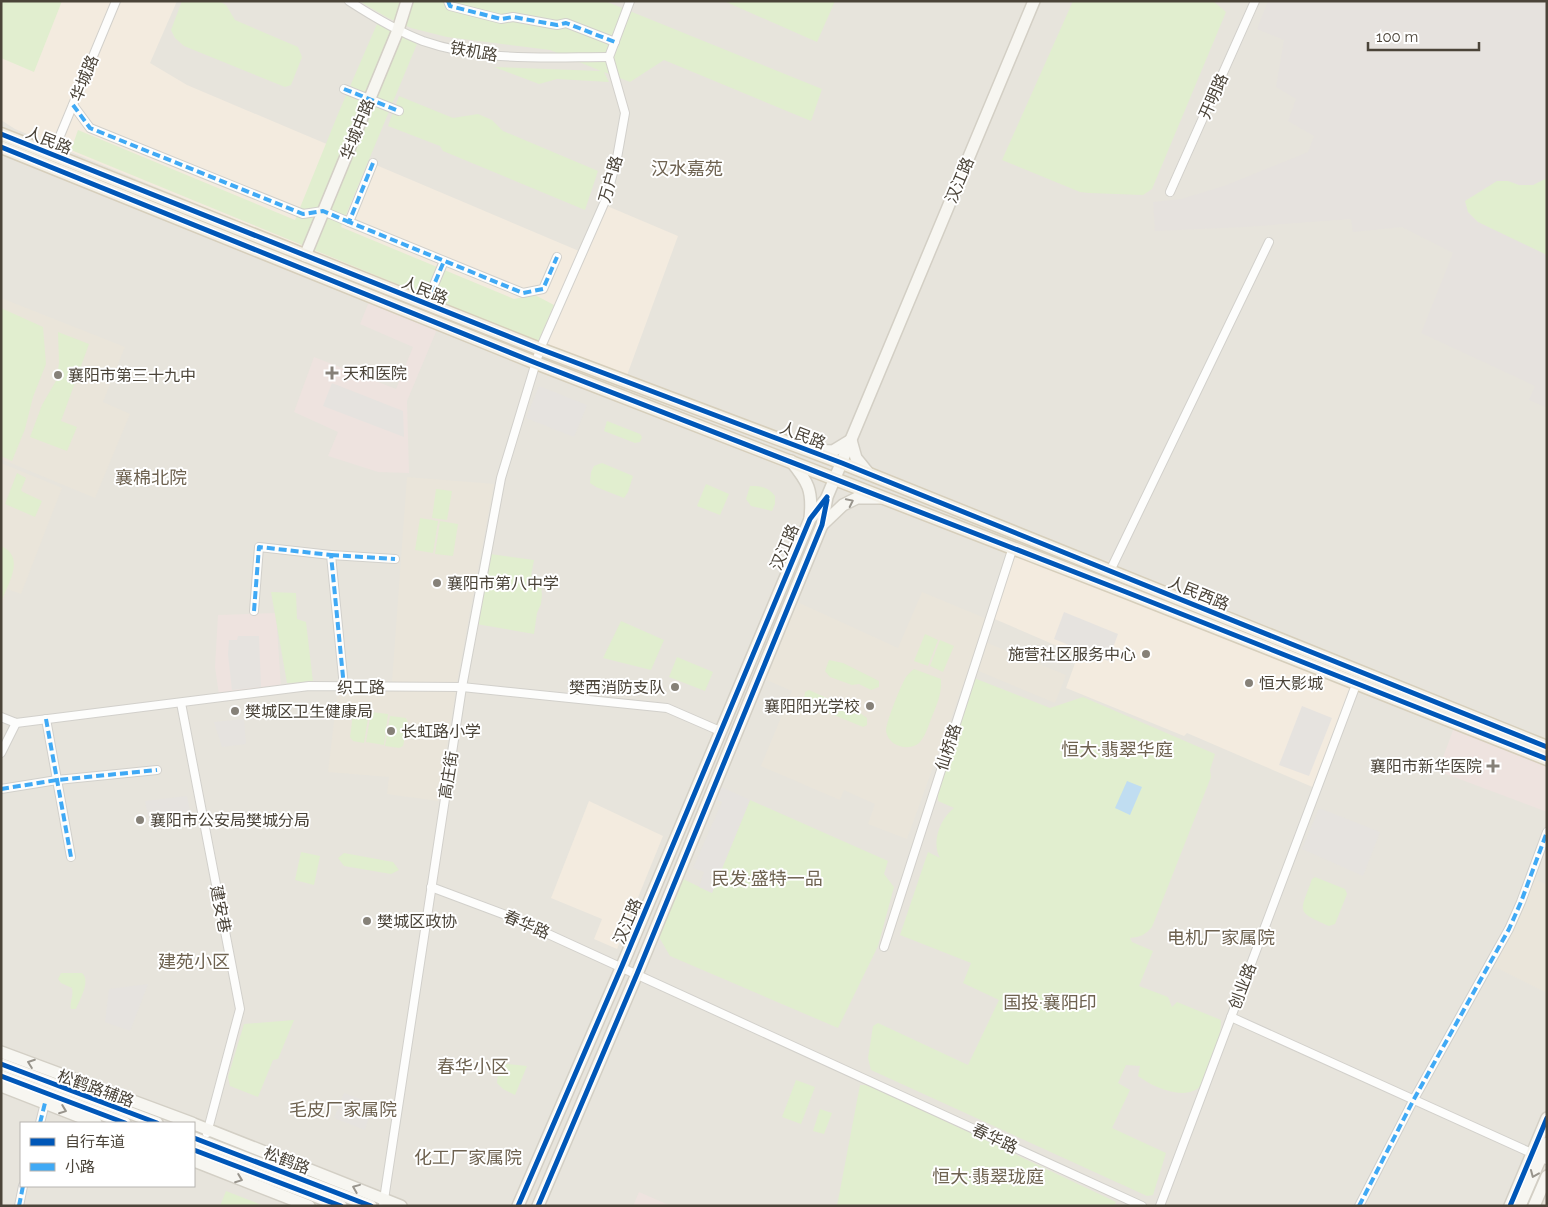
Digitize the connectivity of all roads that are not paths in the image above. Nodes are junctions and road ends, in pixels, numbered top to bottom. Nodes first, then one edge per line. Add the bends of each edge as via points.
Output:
1 (116, 1) edge
2 (349, 1) edge
3 (407, 1) edge
4 (448, 1) edge
5 (630, 1) edge
6 (1034, 1) edge
7 (1255, 1) edge
8 (398, 30) junction
9 (615, 42) junction
10 (609, 57) junction
11 (344, 89) dead end
12 (370, 99) junction
13 (73, 105) junction
14 (399, 111) dead end
15 (1, 126) edge
16 (1, 134) edge
17 (28, 145) junction
18 (1, 147) edge
19 (52, 154) junction
20 (373, 163) dead end
21 (1170, 192) dead end
22 (324, 211) junction
23 (349, 222) junction
24 (1269, 242) dead end
25 (305, 256) junction
26 (557, 257) dead end
27 (444, 261) junction
28 (426, 304) junction
29 (540, 349) junction
30 (536, 363) junction
31 (851, 440) junction
32 (807, 450) junction
33 (791, 461) junction
34 (842, 463) junction
35 (869, 474) junction
36 (835, 478) junction
37 (827, 497) junction
38 (886, 499) junction
39 (810, 519) junction
40 (822, 526) junction
41 (1013, 548) junction
42 (330, 555) junction
43 (395, 559) dead end
44 (1110, 571) junction
45 (254, 611) dead end
46 (1357, 682) junction
47 (344, 686) junction
48 (462, 687) junction
49 (181, 703) junction
50 (1, 717) edge
51 (46, 719) junction
52 (16, 723) junction
53 (720, 731) junction
54 (1547, 747) edge
55 (1, 753) edge
56 (1547, 759) edge
57 (157, 770) dead end
58 (57, 780) junction
59 (1, 790) edge
60 (1547, 832) edge
61 (71, 857) dead end
62 (431, 887) junction
63 (884, 948) dead end
64 (622, 966) junction
65 (637, 974) junction
66 (1231, 1017) junction
67 (3, 1063) edge
68 (1, 1086) edge
69 (51, 1089) junction
70 (1414, 1098) junction
71 (1547, 1118) edge
72 (40, 1122) edge
73 (95, 1122) edge
74 (122, 1122) edge
75 (154, 1122) edge
76 (185, 1122) edge
77 (195, 1125) edge
78 (208, 1129) junction
79 (199, 1140) edge
80 (1547, 1143) edge
81 (195, 1150) edge
82 (1540, 1156) edge
83 (195, 1161) edge
84 (1547, 1176) edge
85 (23, 1187) edge
86 (1547, 1194) edge
87 (384, 1202) edge
88 (336, 1205) edge
89 (518, 1205) edge
90 (19, 1206) edge
91 (309, 1206) edge
92 (371, 1206) edge
93 (401, 1206) edge
94 (538, 1206) edge
95 (1142, 1206) edge
96 (1160, 1206) edge
97 (1359, 1206) edge
98 (1510, 1206) edge
99 (1520, 1206) edge
100 (1534, 1206) edge
101 (1542, 1206) edge

1 - 13 street, 华城路
2 - 8 street, 铁机路
3 - 8 main road, 华城中路
4 - 9 street via 450,6 502,19 514,17 556,25 566,23
5 - 9 street
6 - 31 main road, 汉江路
7 - 21 street, 开明路
8 - 10 street, 铁机路 via 423,41 490,56
8 - 12 main road, 华城中路
9 - 10 street
10 - 29 street, 万户路 via 625,113 617,158 606,199
11 - 12 street
12 - 14 street
12 - 22 main road, 华城中路
13 - 19 street, 华城路
13 - 22 street via 90,128 303,214
15 - 17 main road
16 - 17 main road, 人民路
17 - 19 main road, 人民路
18 - 30 main road, 人民路
19 - 25 main road, 人民路
20 - 23 street
22 - 23 street
22 - 25 main road, 华城中路
23 - 27 street
24 - 44 street
25 - 28 main road, 人民路
26 - 27 street via 543,289 523,293
27 - 28 street
28 - 29 main road, 人民路
29 - 30 street, 高庄街
29 - 32 main road, 人民路
30 - 33 main road, 人民路
30 - 48 street, 高庄街 via 501,478
31 - 32 main road via 834,450
31 - 34 main road, 汉江路
31 - 35 main road via 856,458
32 - 34 main road, 人民路
33 - 36 main road, 人民路
33 - 39 main road via 804,478 812,499
34 - 35 main road, 人民西路
34 - 36 main road, 汉江路
35 - 44 main road, 人民西路
36 - 37 main road, 汉江路
36 - 38 main road, 人民西路
37 - 39 main road, 汉江路
37 - 40 main road, 汉江路
40 -> 38 main road via 843,505 858,498
38 - 41 main road, 人民西路
39 - 53 main road, 汉江路
40 - 65 main road, 汉江路
41 - 46 main road, 人民西路
41 - 63 street, 仙桥路
42 - 43 street
42 - 45 street via 259,547
42 - 47 street
44 - 54 main road, 人民西路
46 - 56 main road, 人民西路
46 - 66 street, 创业路
47 - 48 street, 织工路
47 - 49 street, 织工路 via 309,686
48 - 53 street, 织工路 via 667,708
48 - 62 street, 高庄街
49 - 51 street, 织工路
49 - 78 street, 建安巷 via 240,1009
50 - 52 street, 织工路
51 - 52 street, 织工路
51 - 58 street
52 - 55 street
53 - 64 main road, 汉江路
57 - 58 street
58 - 59 street
58 - 61 street
60 - 70 street via 1508,929
62 - 64 street, 春华路 via 511,917
62 - 87 street, 高庄街
64 - 65 street
64 - 89 main road, 汉江路
65 - 94 main road, 汉江路
65 - 95 street, 春华路
66 - 70 street
66 - 96 street, 创业路
67 - 69 main road
69 -> 67 main road, 松鹤路辅路
68 - 69 main road, 松鹤路辅路
69 - 72 street
69 -> 73 main road, 松鹤路辅路
69 - 74 main road
69 - 75 main road
69 - 76 main road, 松鹤路辅路
70 - 82 street
70 - 97 street
71 - 82 main road
77 - 78 main road, 松鹤路辅路
78 - 79 street, 建安巷
87 -> 78 main road, 松鹤路辅路
79 - 92 main road, 松鹤路
80 - 82 main road
81 - 88 main road, 松鹤路
82 - 98 main road
82 -> 99 main road
83 -> 91 main road
84 - 100 main road
85 - 90 street
86 - 101 main road
87 - 93 main road, 松鹤路辅路

